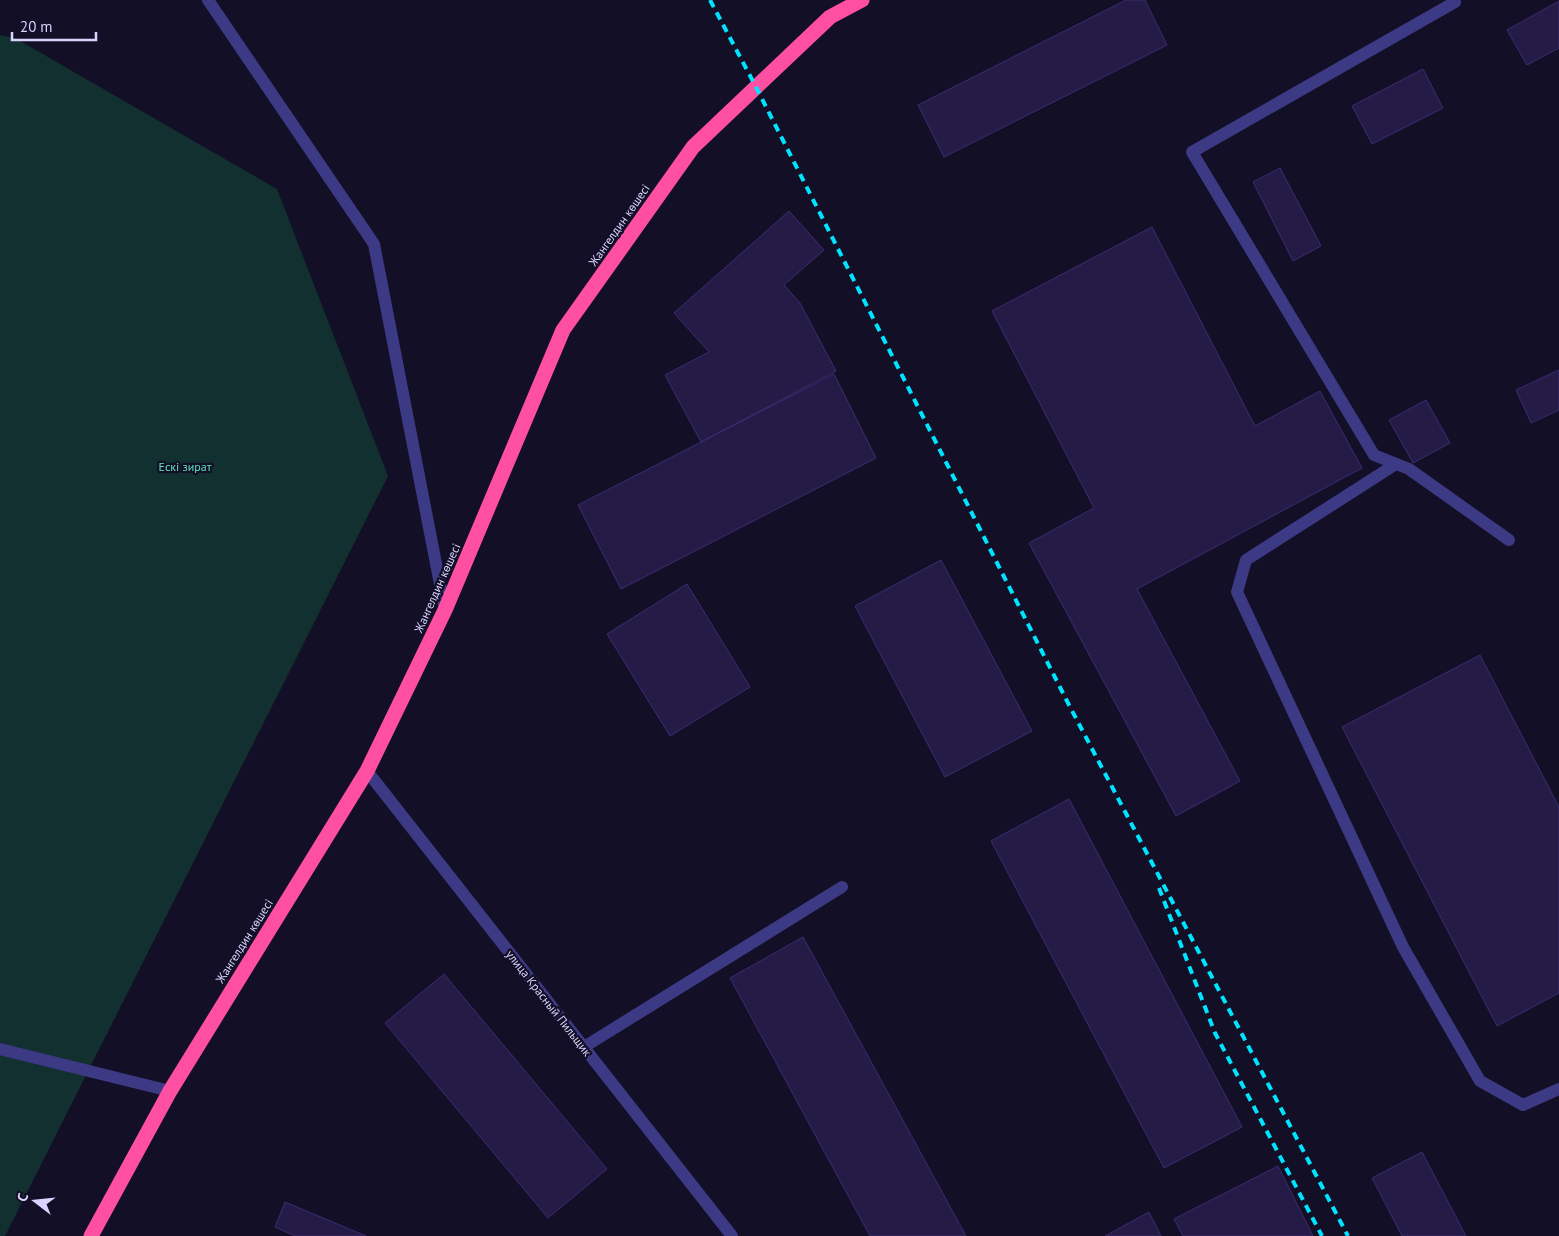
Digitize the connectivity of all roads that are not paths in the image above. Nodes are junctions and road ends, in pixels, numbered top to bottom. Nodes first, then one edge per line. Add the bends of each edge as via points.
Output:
1 (208, 0) edge
2 (862, 0) edge
3 (1456, 1) edge
4 (1396, 464) junction
5 (1509, 540) dead end
6 (445, 610) junction
7 (367, 771) junction
8 (842, 887) dead end
9 (584, 1047) junction
10 (0, 1049) edge
11 (1559, 1089) edge
12 (170, 1091) junction
13 (91, 1236) edge
14 (732, 1236) edge

1 - 6 street via 374,244
2 - 6 highway, Жангелдин көшесі via 830,17 693,146 563,330
3 - 4 street via 1192,152 1374,455
4 - 5 street via 1409,469
4 - 11 street via 1246,560 1237,592 1403,946 1480,1081 1523,1104
6 - 7 highway, Жангелдин көшесі
7 - 9 street, улица Красный Пильщик
7 - 12 highway, Жангелдин көшесі
8 - 9 street
9 - 14 street, улица Красный Пильщик
10 - 12 street
12 - 13 highway, Жангелдин көшесі

